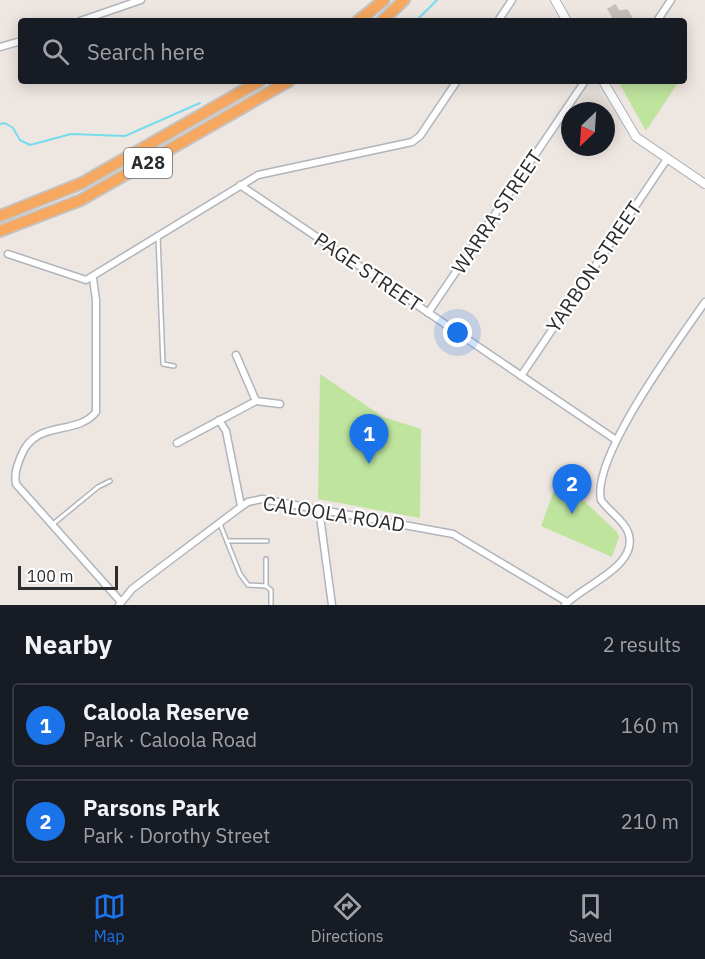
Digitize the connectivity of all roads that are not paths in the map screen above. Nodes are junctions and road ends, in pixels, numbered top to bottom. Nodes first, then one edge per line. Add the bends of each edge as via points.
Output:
1 (141, 0) edge
2 (384, 0) edge
3 (404, 0) edge
4 (512, 0) edge
5 (555, 0) edge
6 (671, 0) edge
7 (89, 18) edge
8 (362, 18) edge
9 (385, 18) edge
10 (500, 18) edge
11 (565, 18) edge
12 (659, 18) edge
13 (18, 42) edge
14 (0, 47) edge
15 (255, 84) edge
16 (284, 84) edge
17 (455, 84) edge
18 (583, 84) edge
19 (605, 84) edge
20 (667, 159) junction
21 (705, 184) edge
22 (240, 185) junction
23 (0, 216) edge
24 (0, 231) edge
25 (158, 234) junction
26 (8, 254) dead end
27 (93, 278) junction
28 (705, 302) edge
29 (428, 313) junction
30 (236, 356) dead end
31 (174, 366) dead end
32 (521, 376) junction
33 (256, 401) junction
34 (280, 404) dead end
35 (219, 420) junction
36 (616, 440) junction
37 (177, 443) dead end
38 (110, 481) dead end
39 (242, 506) junction
40 (319, 510) junction
41 (219, 523) junction
42 (53, 524) junction
43 (227, 541) junction
44 (267, 541) dead end
45 (266, 559) dead end
46 (266, 586) junction
47 (120, 603) edge
48 (566, 603) edge
49 (271, 605) edge
50 (332, 605) edge

1 - 7 street
2 - 8 highway
3 - 9 highway
4 - 10 street
5 - 11 street
6 - 12 street
13 - 14 street
15 - 23 highway, A28 via 82,183
16 - 24 highway, A28 via 81,200
17 - 22 street via 412,142 258,175
18 - 29 street, WARRA STREET
19 - 20 street via 636,137
20 - 21 street
20 - 32 street, YARBON STREET
22 - 25 street
22 - 29 street, PAGE STREET
25 - 27 street
25 - 31 lane via 164,364
26 - 27 street via 80,280
27 - 42 street via 96,412 88,419 33,436 15,476 16,484
28 - 36 street
29 - 32 street, PAGE STREET
30 - 33 street
32 - 36 street, PAGE STREET
33 - 34 street
33 - 35 street
35 - 37 street
35 - 39 street via 226,431
36 - 48 street via 599,494 628,530 627,547 614,569
38 - 42 lane
39 - 40 street, CALOOLA ROAD via 262,499
39 - 41 street, CALOOLA ROAD
40 - 48 street, CALOOLA ROAD via 453,534
40 - 50 street
41 - 43 lane
41 - 47 street, CALOOLA ROAD via 132,589
42 - 47 street
43 - 44 lane
43 - 46 lane via 248,585
45 - 46 lane
46 - 49 lane via 271,590

